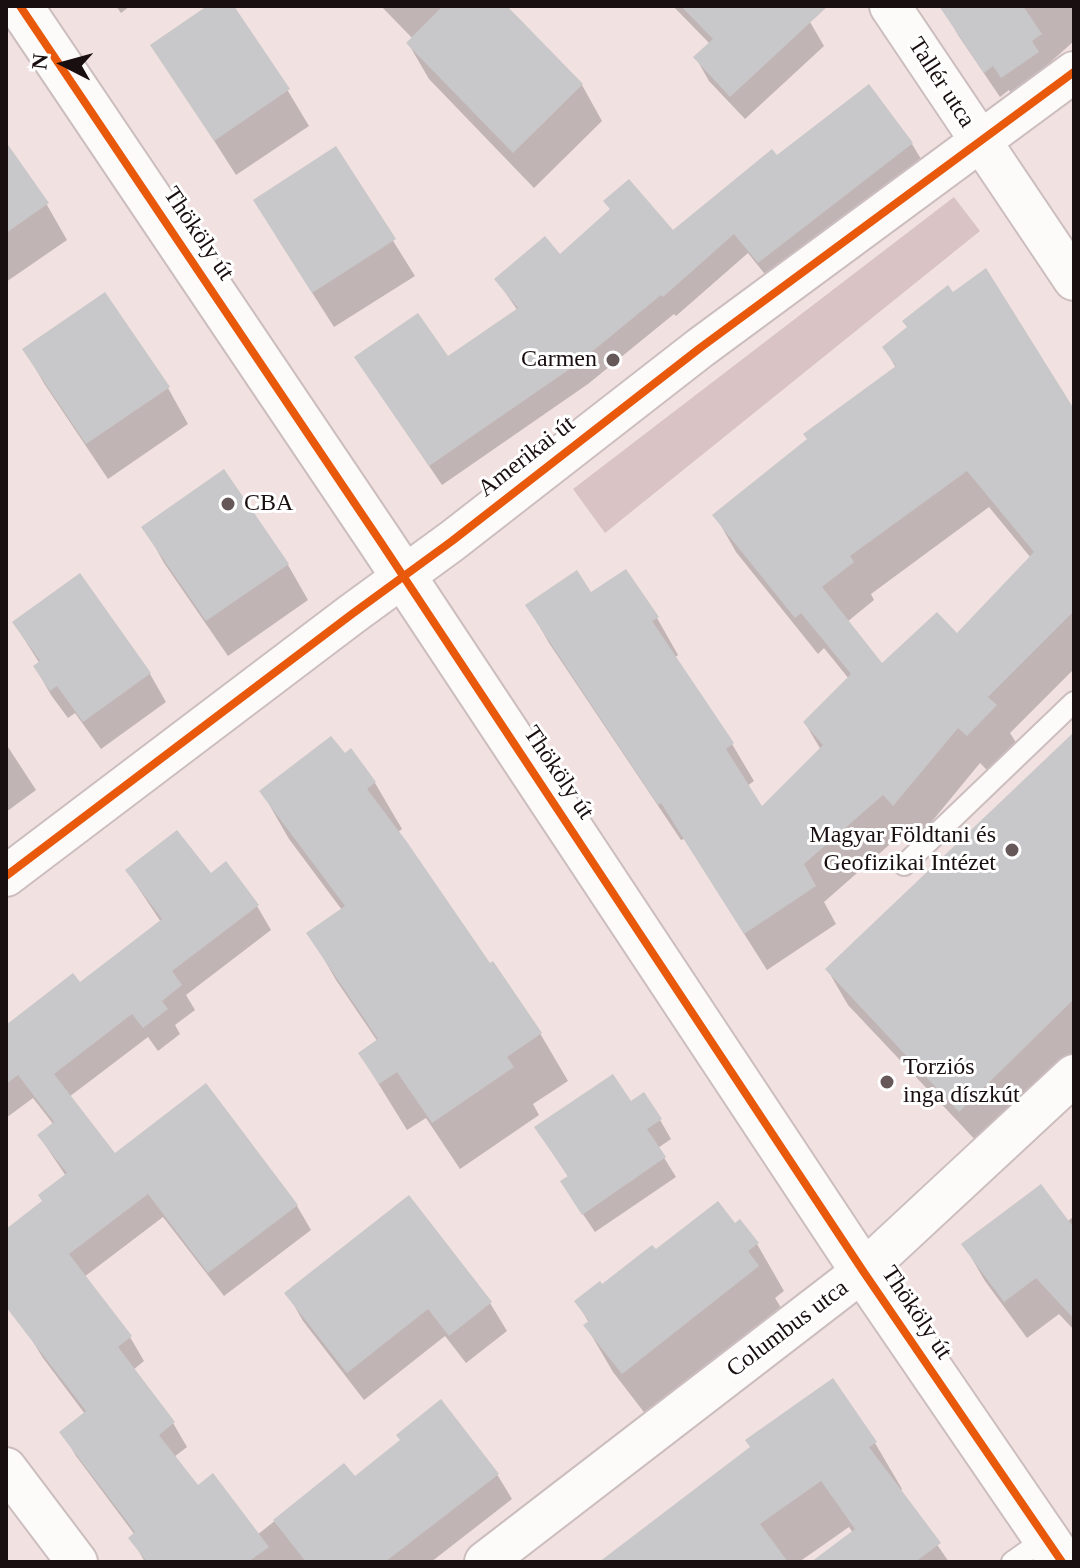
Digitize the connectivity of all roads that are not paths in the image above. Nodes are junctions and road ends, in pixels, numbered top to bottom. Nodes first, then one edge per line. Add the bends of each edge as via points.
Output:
1 (18, 6) edge
2 (890, 6) edge
3 (6, 12) edge
4 (1074, 72) edge
5 (980, 142) junction
6 (1074, 280) edge
7 (403, 576) junction
8 (1074, 702) edge
9 (904, 865) dead end
10 (6, 876) edge
11 (1074, 1075) edge
12 (863, 1271) junction
13 (6, 1468) edge
14 (1040, 1554) edge
15 (77, 1562) edge
16 (485, 1562) edge

1 - 3 street
1 - 7 main road, Thököly út
2 - 5 street, Tallér utca
4 - 5 street, Amerikai út
5 - 6 street, Tallér utca
5 - 7 street, Amerikai út
7 - 10 street, Amerikai út
7 - 12 main road, Thököly út
8 - 9 lane
11 - 12 street, Columbus utca
12 - 14 main road, Thököly út
12 - 16 street, Columbus utca
13 - 15 street

